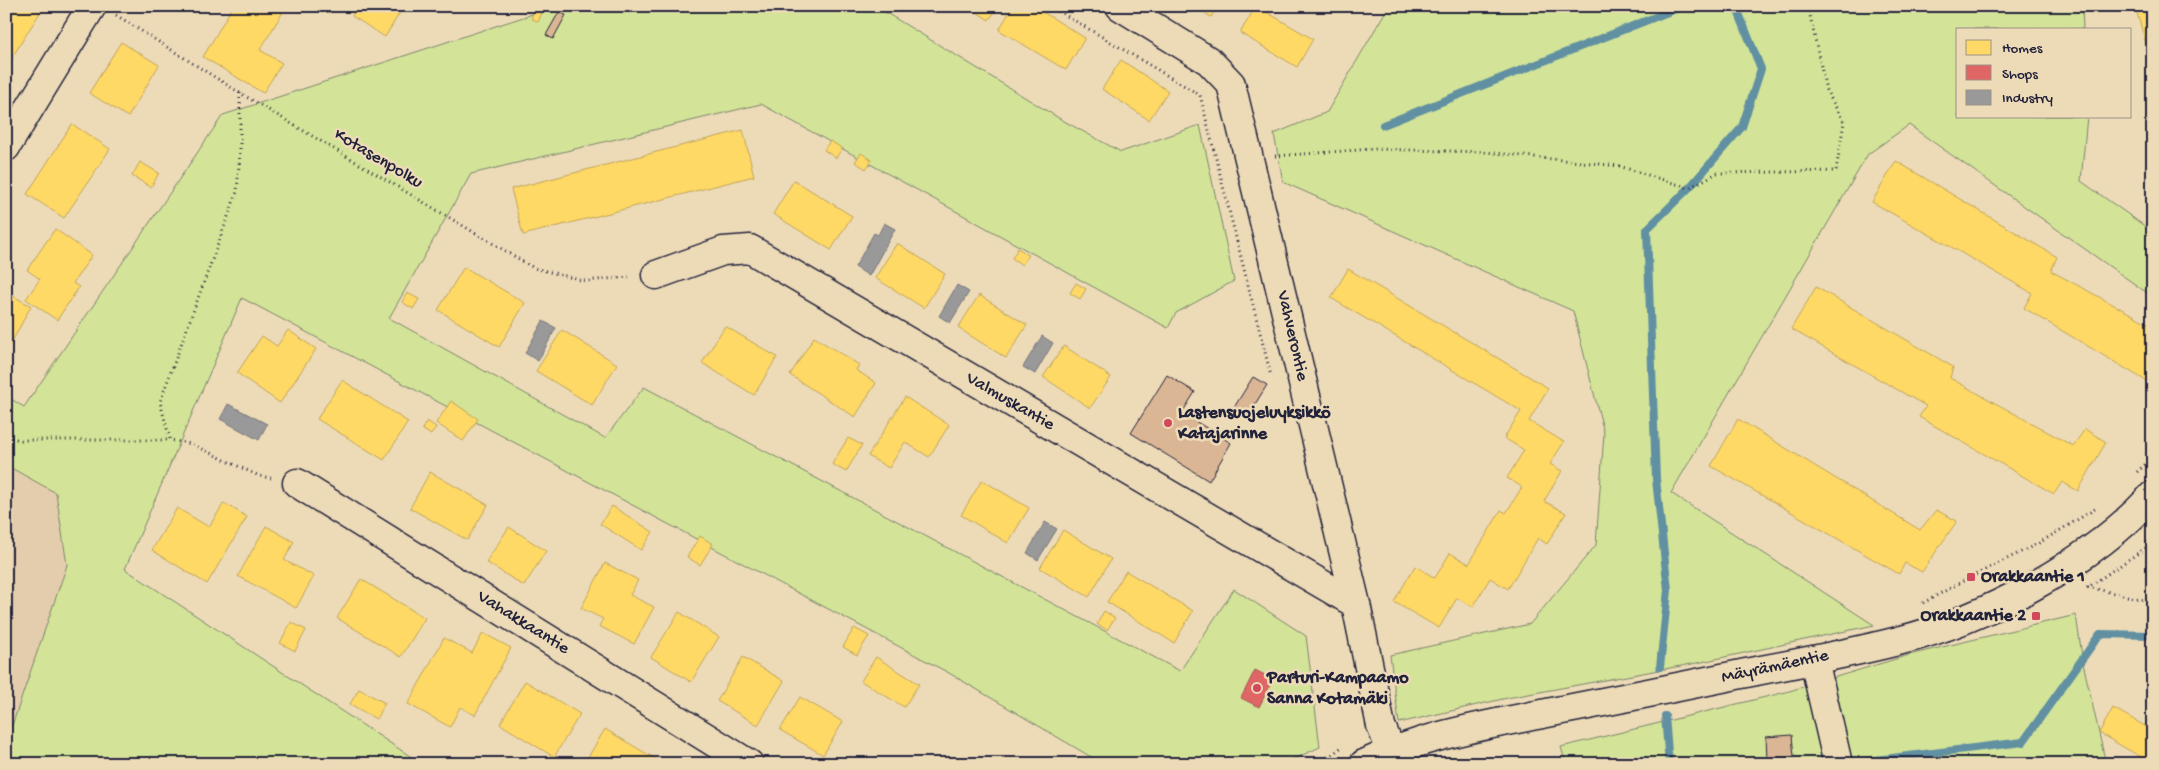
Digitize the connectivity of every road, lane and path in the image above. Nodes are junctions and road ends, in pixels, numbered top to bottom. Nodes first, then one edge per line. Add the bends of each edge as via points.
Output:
1 (1050, 6) edge
2 (1120, 6) edge
3 (1808, 6) edge
4 (101, 9) edge
5 (240, 93) junction
6 (6, 147) edge
7 (1250, 158) junction
8 (656, 275) joint
9 (1271, 376) dead end
10 (6, 437) edge
11 (170, 440) junction
12 (2153, 457) edge
13 (2133, 476) dead end
14 (297, 483) joint
15 (2153, 495) edge
16 (2098, 508) dead end
17 (2088, 587) dead end
18 (2153, 602) edge
19 (1356, 604) junction
20 (1918, 606) dead end
21 (1814, 660) junction
22 (1386, 738) junction
23 (749, 764) edge
24 (1320, 764) edge
25 (1364, 764) edge
26 (1838, 764) edge

1 - 9 path via 1200,95
2 - 7 street, Vahverontie via 1209,61 1231,84
3 - 7 path via 1826,90 1844,122 1836,171 1717,173 1689,188 1619,166 1486,152 1372,149
4 - 5 path, Kotasenpolku
4 - 6 street
5 - 8 path, Kotasenpolku via 534,268 585,281
5 - 11 path via 237,192 160,402
7 - 19 street, Vahverontie
8 - 19 street, Valmuskantie via 724,251 750,249
10 - 11 path via 21,440
11 - 14 path via 191,444 259,476
12 - 13 path
14 - 23 street, Vahakkaantie
15 - 21 street, Mäyrämäentie via 2131,518 2066,568 1990,607 1947,626 1899,641
16 - 20 path via 2039,543
17 - 18 path
19 - 22 street, Vahverontie
21 - 22 street, Mäyrämäentie via 1456,732
21 - 26 street
22 - 24 path via 1355,736
22 - 25 street, Mäyrämäentie

